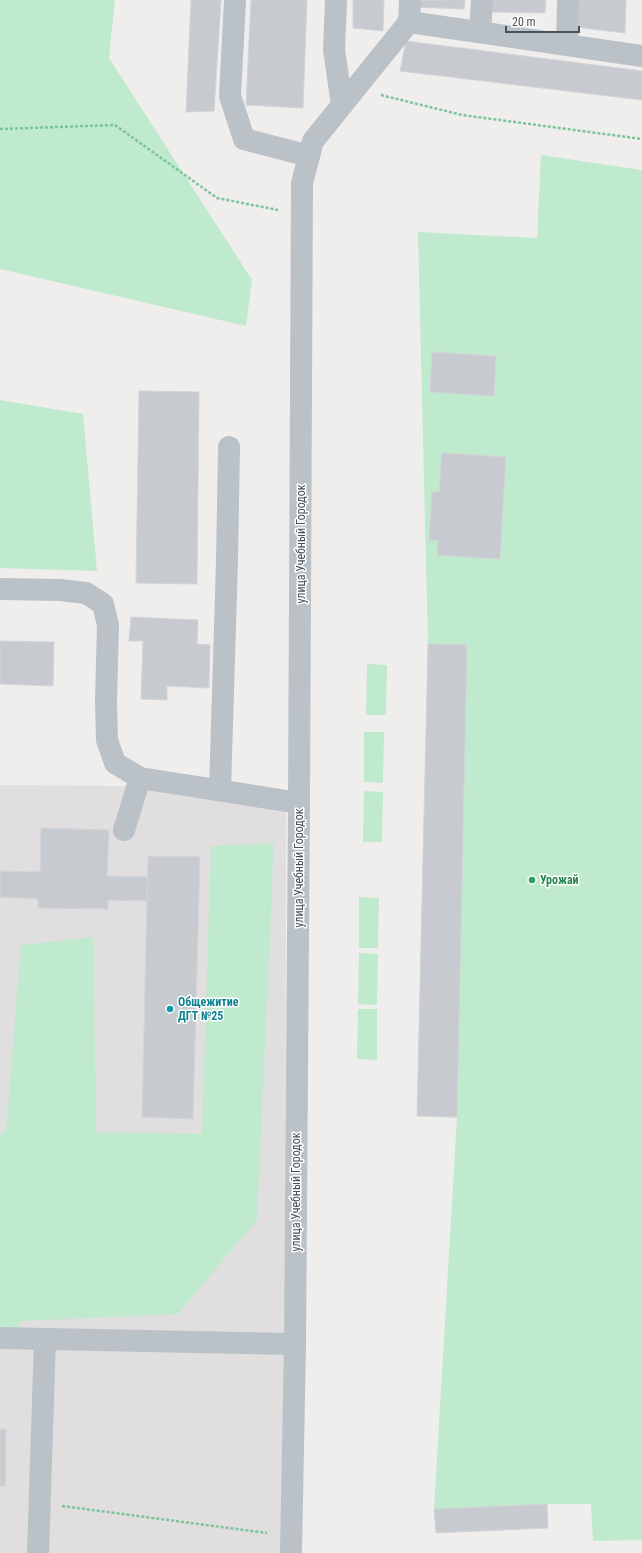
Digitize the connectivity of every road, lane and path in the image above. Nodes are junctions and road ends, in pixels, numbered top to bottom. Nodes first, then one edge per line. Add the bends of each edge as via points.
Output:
1 (235, 0) edge
2 (336, 0) edge
3 (410, 0) edge
4 (482, 0) edge
5 (568, 0) edge
6 (409, 22) junction
7 (480, 32) junction
8 (566, 45) junction
9 (642, 56) edge
10 (356, 88) junction
11 (342, 105) junction
12 (0, 129) edge
13 (642, 139) edge
14 (309, 156) junction
15 (302, 183) junction
16 (229, 448) dead end
17 (0, 589) edge
18 (140, 778) junction
19 (220, 790) junction
20 (299, 803) junction
21 (124, 830) dead end
22 (0, 1338) edge
23 (45, 1338) junction
24 (295, 1344) junction
25 (40, 1503) junction
26 (292, 1545) edge
27 (38, 1553) edge

1 - 14 street via 230,96 244,139
2 - 11 street via 334,50
3 - 6 street
4 - 7 street
5 - 8 street
6 - 7 street
6 - 10 street, улица Учебный Городок
7 - 8 street
8 - 9 street
10 - 11 street, улица Учебный Городок
10 - 13 path via 462,115
11 - 14 street, улица Учебный Городок via 313,141
12 - 15 path via 115,125 217,198 282,211
14 - 15 street, улица Учебный Городок
15 - 20 street, улица Учебный Городок
16 - 19 street
17 - 18 street via 86,593 103,604 108,625 107,740 115,762
18 - 19 street
18 - 21 street
19 - 20 street
20 - 24 street, улица Учебный Городок
22 - 23 street
23 - 24 street
23 - 25 street
24 - 26 street, улица Учебный Городок
25 - 26 path
25 - 27 street

